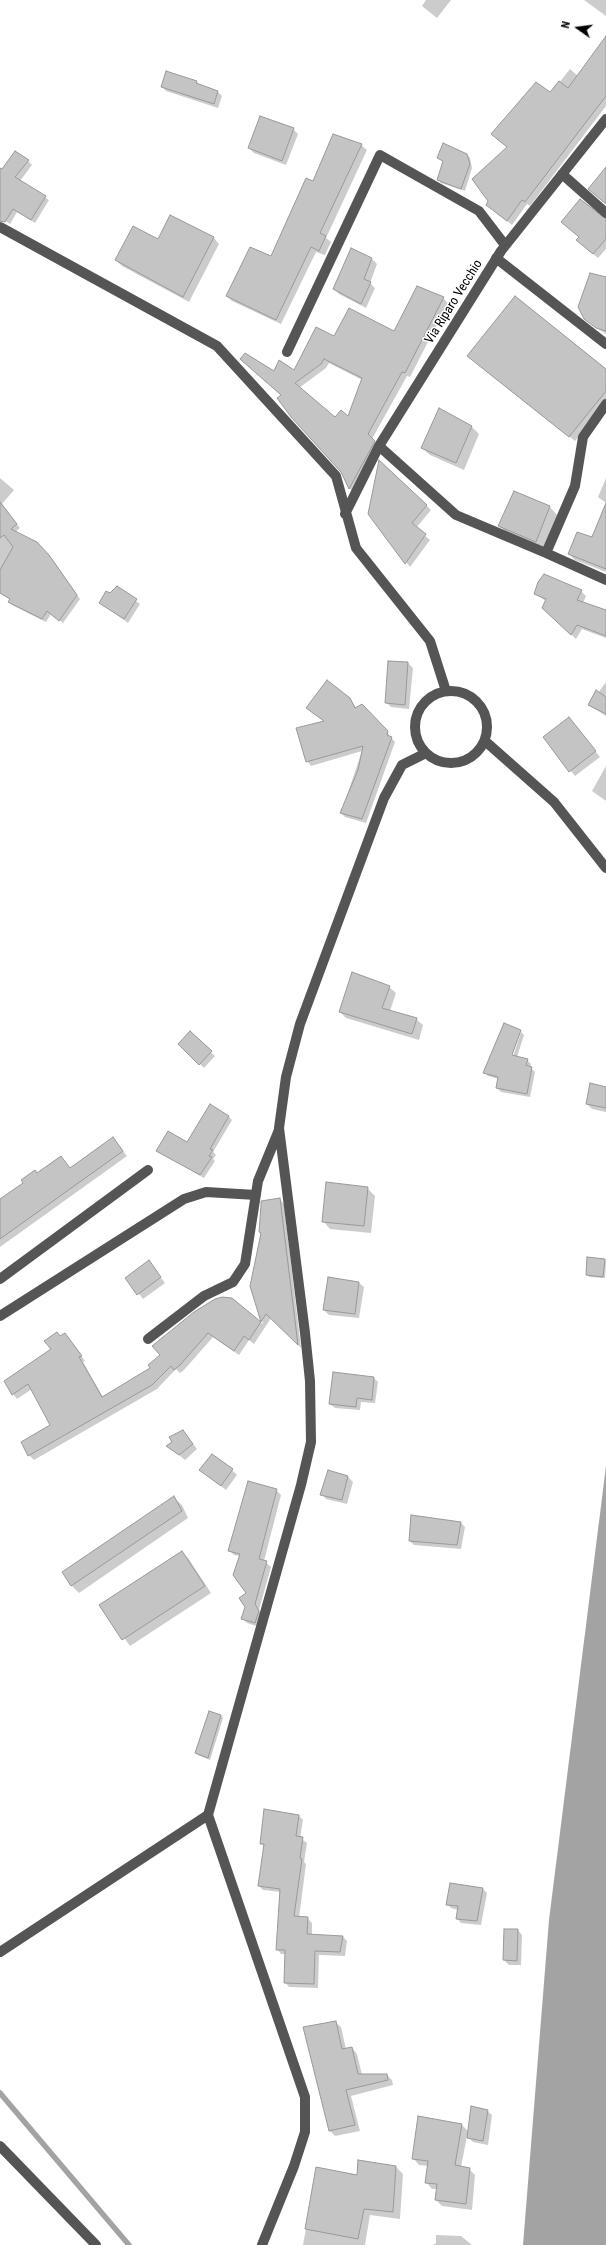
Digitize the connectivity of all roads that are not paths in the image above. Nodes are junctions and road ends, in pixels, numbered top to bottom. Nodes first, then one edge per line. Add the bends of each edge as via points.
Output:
1 (605, 123) edge
2 (562, 174) junction
3 (606, 214) edge
4 (0, 227) edge
5 (505, 246) junction
6 (496, 258) junction
7 (606, 344) edge
8 (287, 352) dead end
9 (606, 404) edge
10 (379, 446) junction
11 (346, 514) junction
12 (546, 553) junction
13 (606, 580) edge
14 (446, 691) junction
15 (485, 741) junction
16 (426, 753) junction
17 (606, 868) edge
18 (279, 1128) junction
19 (148, 1170) dead end
20 (256, 1195) junction
21 (0, 1279) edge
22 (0, 1316) edge
23 (148, 1339) dead end
24 (208, 1815) junction
25 (0, 1952) edge
26 (0, 2146) edge
27 (96, 2245) edge
28 (262, 2245) edge

1 - 2 street, Via Riparo Vecchio
2 - 3 street
2 - 5 street, Via Riparo Vecchio
4 - 11 street via 218,346 336,476
5 - 6 street, Via Riparo Vecchio
5 - 8 street via 479,211 380,155
6 - 7 street
6 - 10 street, Via Riparo Vecchio
9 - 12 street via 583,437 575,486
10 - 11 street, Via Riparo Vecchio
10 - 12 street via 456,515
11 - 14 street via 356,548 430,641
12 - 13 street
14 - 15 street via 461,692 475,699 484,711 487,726
14 - 16 street via 431,697 420,709 415,724 417,740
15 - 16 street via 474,755 458,763 441,762
15 - 17 street via 554,802
16 - 18 street via 402,765 382,805 300,1024 286,1077
18 - 20 street via 258,1181
18 - 24 street via 306,1340 311,1442 302,1485
19 - 21 street
20 - 22 street via 206,1192 184,1199
20 - 23 street via 245,1264 232,1282 204,1296
24 - 25 street
24 - 28 street via 305,2098 305,2132
26 - 27 street

